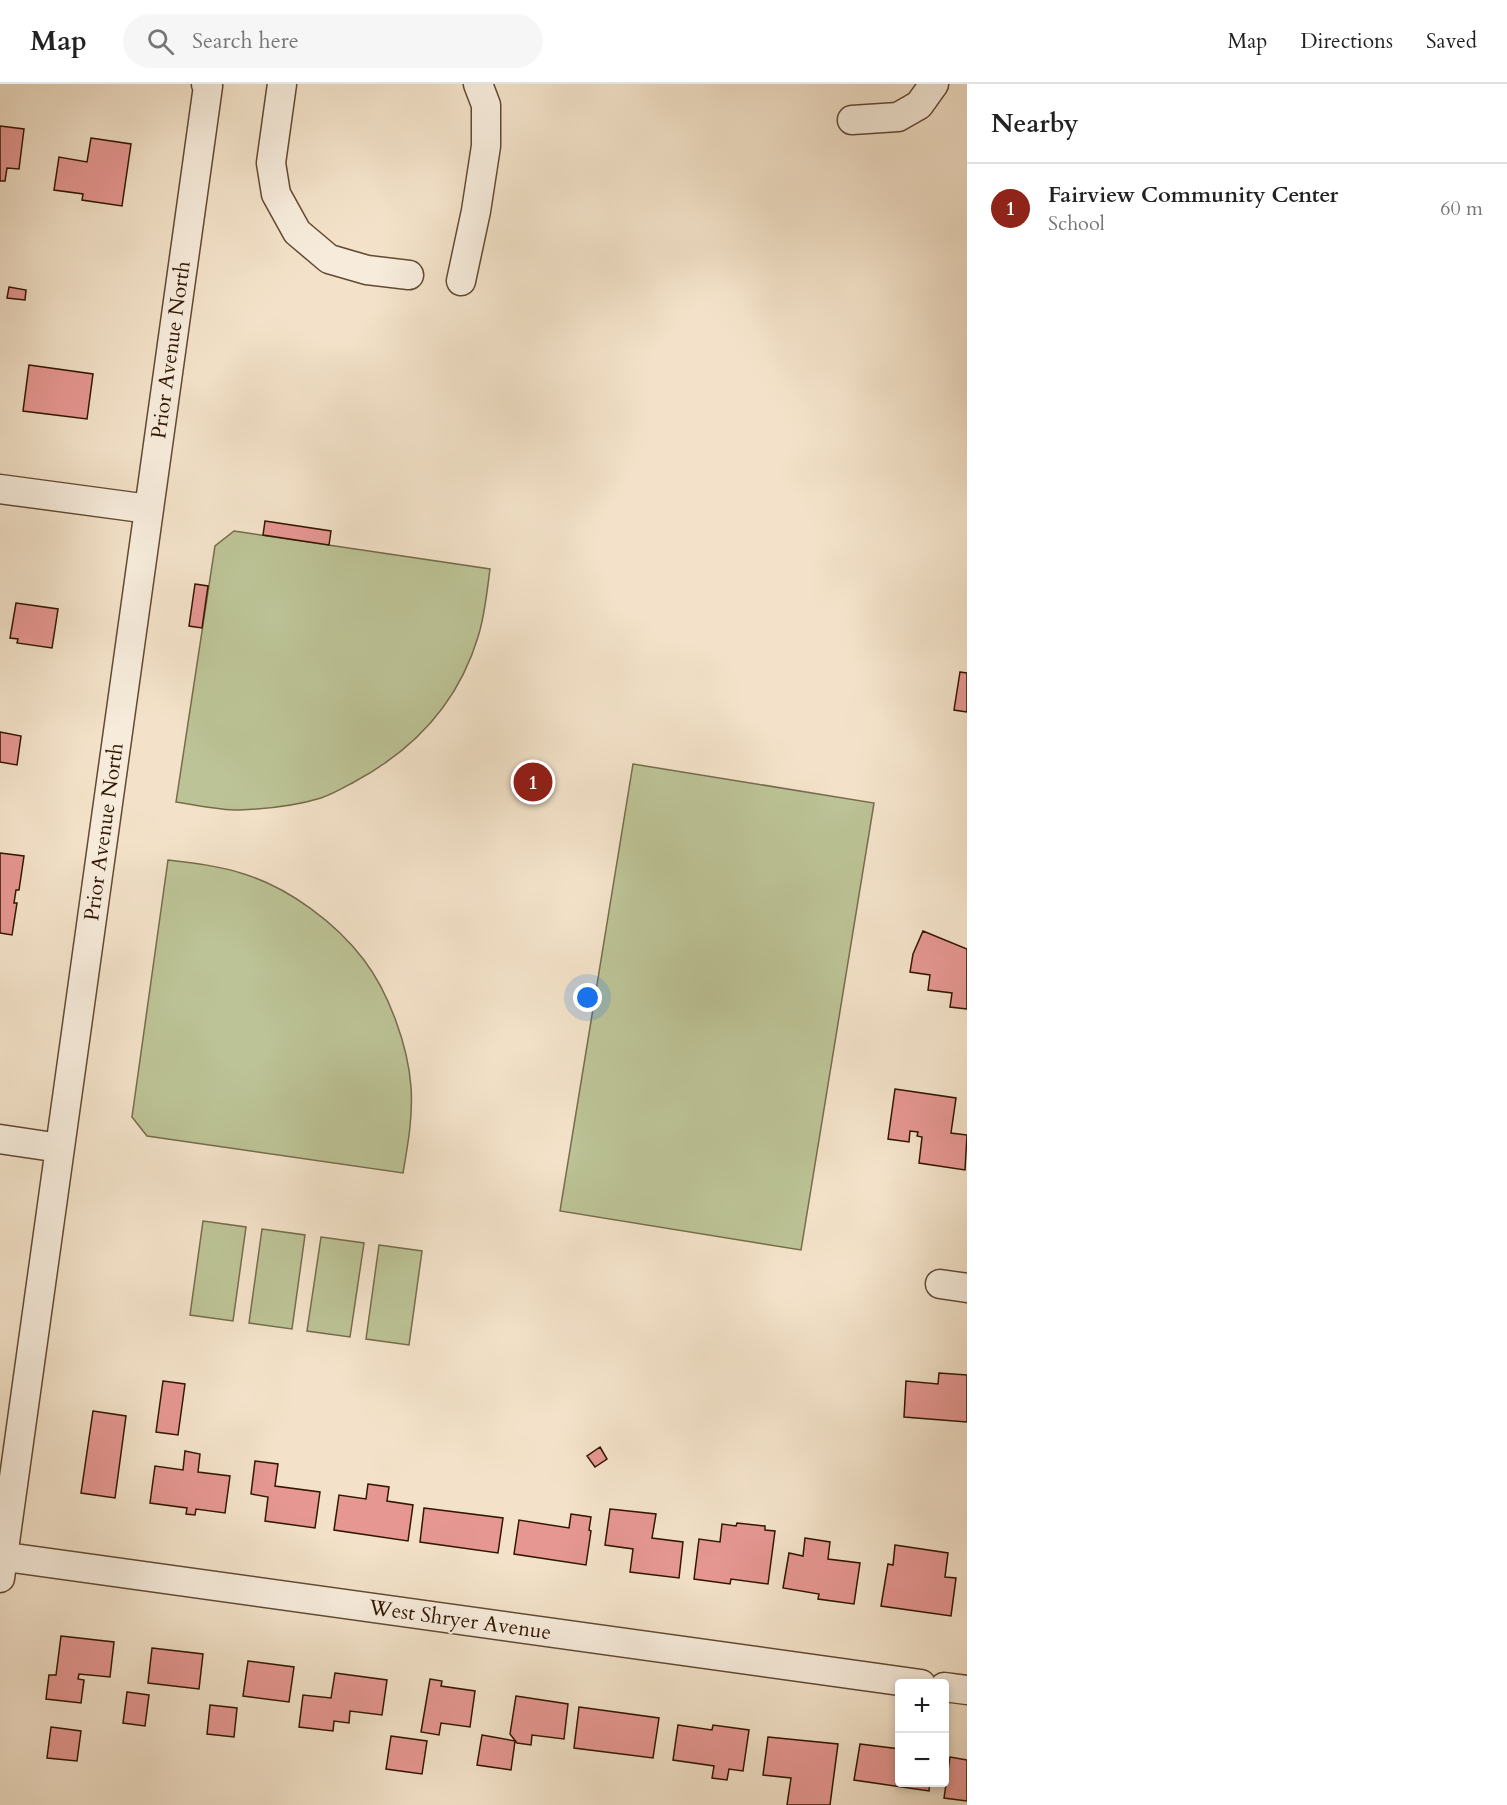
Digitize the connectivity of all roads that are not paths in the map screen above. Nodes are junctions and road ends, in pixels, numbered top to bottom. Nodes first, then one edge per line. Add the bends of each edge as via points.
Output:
1 (282, 84) edge
2 (478, 84) edge
3 (934, 84) edge
4 (207, 85) edge
5 (852, 120) dead end
6 (409, 275) dead end
7 (461, 281) dead end
8 (0, 489) edge
9 (149, 509) junction
10 (0, 1139) edge
11 (60, 1148) junction
12 (1, 1563) edge
13 (895, 1680) edge
14 (949, 1688) edge
15 (967, 1690) edge

1 - 6 street via 271,163 276,194 297,231 329,259 367,270
2 - 7 street via 486,105 486,146
3 - 5 street via 919,105 898,117
4 - 9 street, Prior Avenue North
8 - 9 street
9 - 11 street, Prior Avenue North
10 - 11 street
11 - 12 street, Prior Avenue North
12 - 13 street, West Shryer Avenue
14 - 15 street

